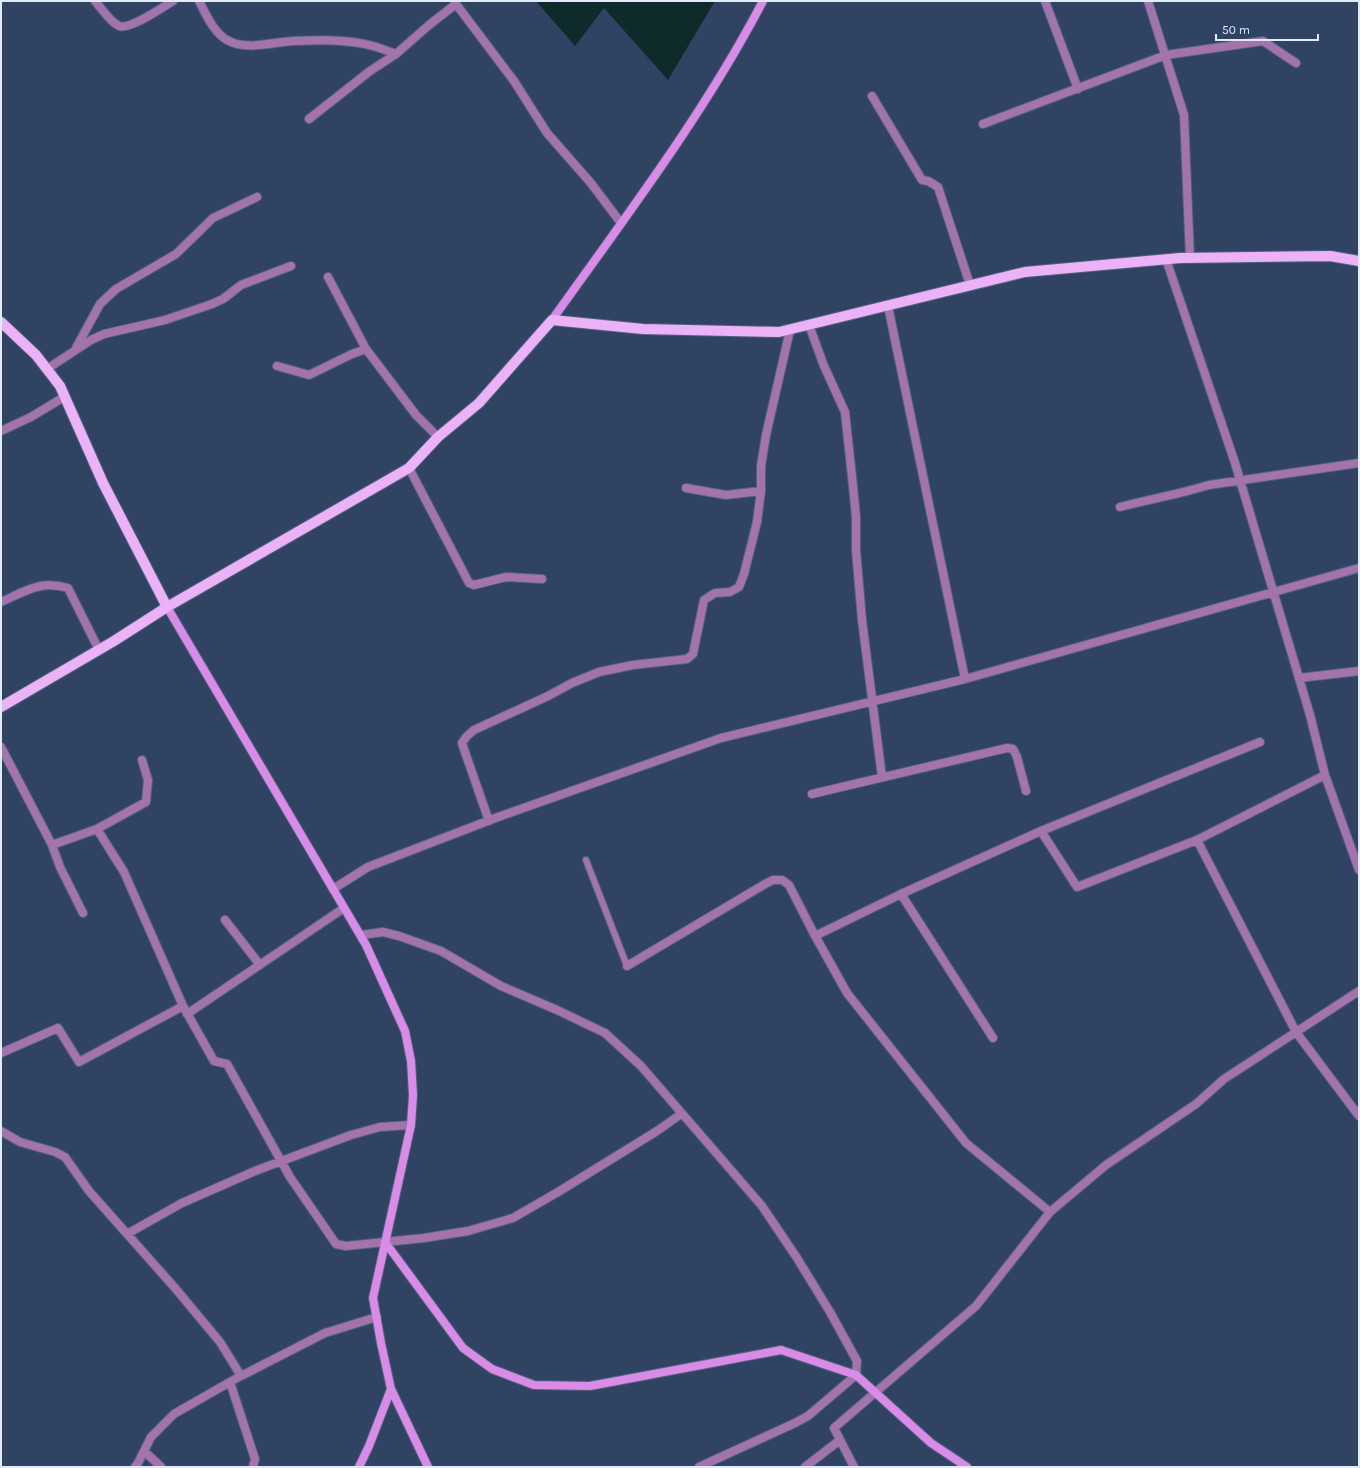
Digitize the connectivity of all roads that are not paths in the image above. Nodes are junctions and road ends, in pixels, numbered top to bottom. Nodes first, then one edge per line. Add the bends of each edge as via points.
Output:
1 (95, 1) edge
2 (173, 1) edge
3 (199, 1) edge
4 (763, 1) edge
5 (1046, 1) edge
6 (1148, 1) edge
7 (456, 3) edge
8 (396, 54) junction
9 (1166, 55) junction
10 (1296, 63) dead end
11 (1078, 89) junction
12 (872, 96) dead end
13 (309, 119) dead end
14 (983, 124) dead end
15 (257, 197) dead end
16 (621, 223) junction
17 (1190, 258) junction
18 (1166, 260) junction
19 (1359, 260) edge
20 (291, 266) dead end
21 (328, 277) dead end
22 (970, 285) junction
23 (888, 306) junction
24 (552, 320) junction
25 (1, 322) edge
26 (809, 325) junction
27 (790, 330) junction
28 (76, 349) junction
29 (366, 349) junction
30 (277, 366) dead end
31 (47, 368) junction
32 (64, 397) junction
33 (1, 431) edge
34 (438, 437) junction
35 (1359, 463) edge
36 (409, 468) junction
37 (1240, 481) junction
38 (686, 488) dead end
39 (761, 491) junction
40 (1120, 507) dead end
41 (1359, 568) edge
42 (542, 579) dead end
43 (1273, 592) junction
44 (1, 602) edge
45 (167, 607) junction
46 (99, 650) junction
47 (1359, 671) edge
48 (1299, 678) junction
49 (965, 679) junction
50 (873, 702) junction
51 (1, 707) edge
52 (1260, 742) dead end
53 (1, 747) edge
54 (142, 760) dead end
55 (1325, 775) junction
56 (882, 777) junction
57 (1026, 791) dead end
58 (812, 794) dead end
59 (489, 821) junction
60 (97, 830) junction
61 (1041, 831) junction
62 (1197, 840) junction
63 (52, 845) junction
64 (586, 860) dead end
65 (1359, 870) edge
66 (333, 888) junction
67 (902, 894) junction
68 (344, 908) junction
69 (83, 913) dead end
70 (225, 920) dead end
71 (361, 936) junction
72 (815, 936) junction
73 (260, 965) junction
74 (627, 966) joint
75 (1359, 991) edge
76 (183, 1006) junction
77 (187, 1014) junction
78 (1296, 1032) junction
79 (993, 1038) dead end
80 (1, 1053) edge
81 (681, 1114) junction
82 (1359, 1116) edge
83 (411, 1125) junction
84 (1, 1131) edge
85 (281, 1161) junction
86 (1050, 1212) junction
87 (128, 1234) junction
88 (385, 1242) junction
89 (376, 1318) junction
90 (856, 1375) junction
91 (241, 1376) junction
92 (230, 1382) junction
93 (391, 1389) junction
94 (876, 1393) junction
95 (840, 1440) junction
96 (144, 1451) junction
97 (135, 1467) edge
98 (161, 1467) edge
99 (253, 1467) edge
100 (359, 1467) edge
101 (428, 1467) edge
102 (699, 1467) edge
103 (805, 1467) edge
104 (854, 1467) edge
105 (967, 1467) edge

1 - 2 street via 113,21 123,27
3 - 8 street via 216,31 237,44 292,41 356,42
4 - 16 main road via 685,133
5 - 11 street
6 - 9 street
7 - 8 street
7 - 16 street via 514,81 547,133 590,182
8 - 13 street
9 - 10 street via 1263,41
9 - 11 street
9 - 17 street via 1184,115
11 - 14 street
12 - 22 street via 922,180 938,187
15 - 28 street via 213,218 176,254 116,289 100,304
16 - 24 main road
17 - 18 main road
17 - 19 main road via 1330,256
18 - 22 main road via 1025,272
18 - 37 street
20 - 28 street via 241,285 212,304 165,320 104,334
21 - 29 street
22 - 23 main road
23 - 26 main road
23 - 49 street
24 - 27 main road via 643,329 779,332
24 - 34 main road via 479,403
25 - 31 main road
26 - 27 main road
26 - 50 street via 845,412 856,517 862,620
27 - 39 street via 766,435 761,466
28 - 31 street
29 - 30 street via 309,375
29 - 34 street via 416,415
31 - 32 main road via 60,386
32 - 33 street
32 - 45 main road via 103,483
34 - 36 main road
35 - 37 street
36 - 42 street via 469,582 474,585 506,577
36 - 45 main road
37 - 40 street via 1209,485
37 - 43 street
38 - 39 street via 726,495
39 - 59 street via 757,522 739,587 730,592 715,593 704,600 693,654 687,658 633,664 599,672 474,730 467,736 462,743
41 - 43 street
43 - 48 street
43 - 49 street
44 - 46 street via 38,586 56,584 68,588
45 - 46 main road
45 - 66 main road
46 - 51 main road
47 - 48 street
48 - 55 street
49 - 50 street
50 - 56 street
50 - 59 street via 721,738
52 - 61 street
53 - 63 street
54 - 60 street via 148,780 146,802
55 - 62 street
55 - 65 street
56 - 57 street via 1007,748 1013,749 1017,757
56 - 58 street
59 - 66 street via 368,867
60 - 63 street
60 - 76 street via 124,872
61 - 62 street via 1077,888
61 - 67 street
62 - 78 street
63 - 69 street
64 - 74 lane
66 - 68 main road
67 - 72 street
67 - 79 street
68 - 71 main road
68 - 73 street
70 - 73 street
71 - 81 street via 383,932 440,951 501,986 605,1033 640,1066
71 - 83 main road via 405,1031 411,1061
72 - 74 street via 790,885 782,880 773,880
72 - 86 street via 847,992 966,1143
73 - 77 street
75 - 78 street
76 - 77 street
76 - 80 street via 79,1062 58,1028
77 - 85 street via 214,1061 227,1064
78 - 82 street
78 - 86 street via 1224,1079 1196,1104 1106,1165
81 - 88 street via 657,1132 513,1218 468,1231
81 - 90 street via 762,1206 797,1258 857,1361
83 - 85 street via 373,1129 351,1135
83 - 88 main road
84 - 87 street via 20,1142 65,1157 89,1191
85 - 87 street via 182,1203
85 - 88 street via 336,1244 346,1246
86 - 94 street via 976,1306
87 - 91 street via 220,1342
88 - 89 main road via 373,1298
88 - 90 main road via 463,1348 492,1369 534,1385 590,1386 780,1350
89 - 91 street via 326,1333
89 - 93 main road
90 - 94 main road
90 - 102 street via 808,1416
91 - 92 street
92 - 96 street via 174,1414 151,1437
92 - 99 street via 255,1460
93 - 100 main road
93 - 101 main road
94 - 95 street via 834,1428
94 - 105 main road via 932,1444
95 - 103 street
95 - 104 street
96 - 97 street
96 - 98 street

